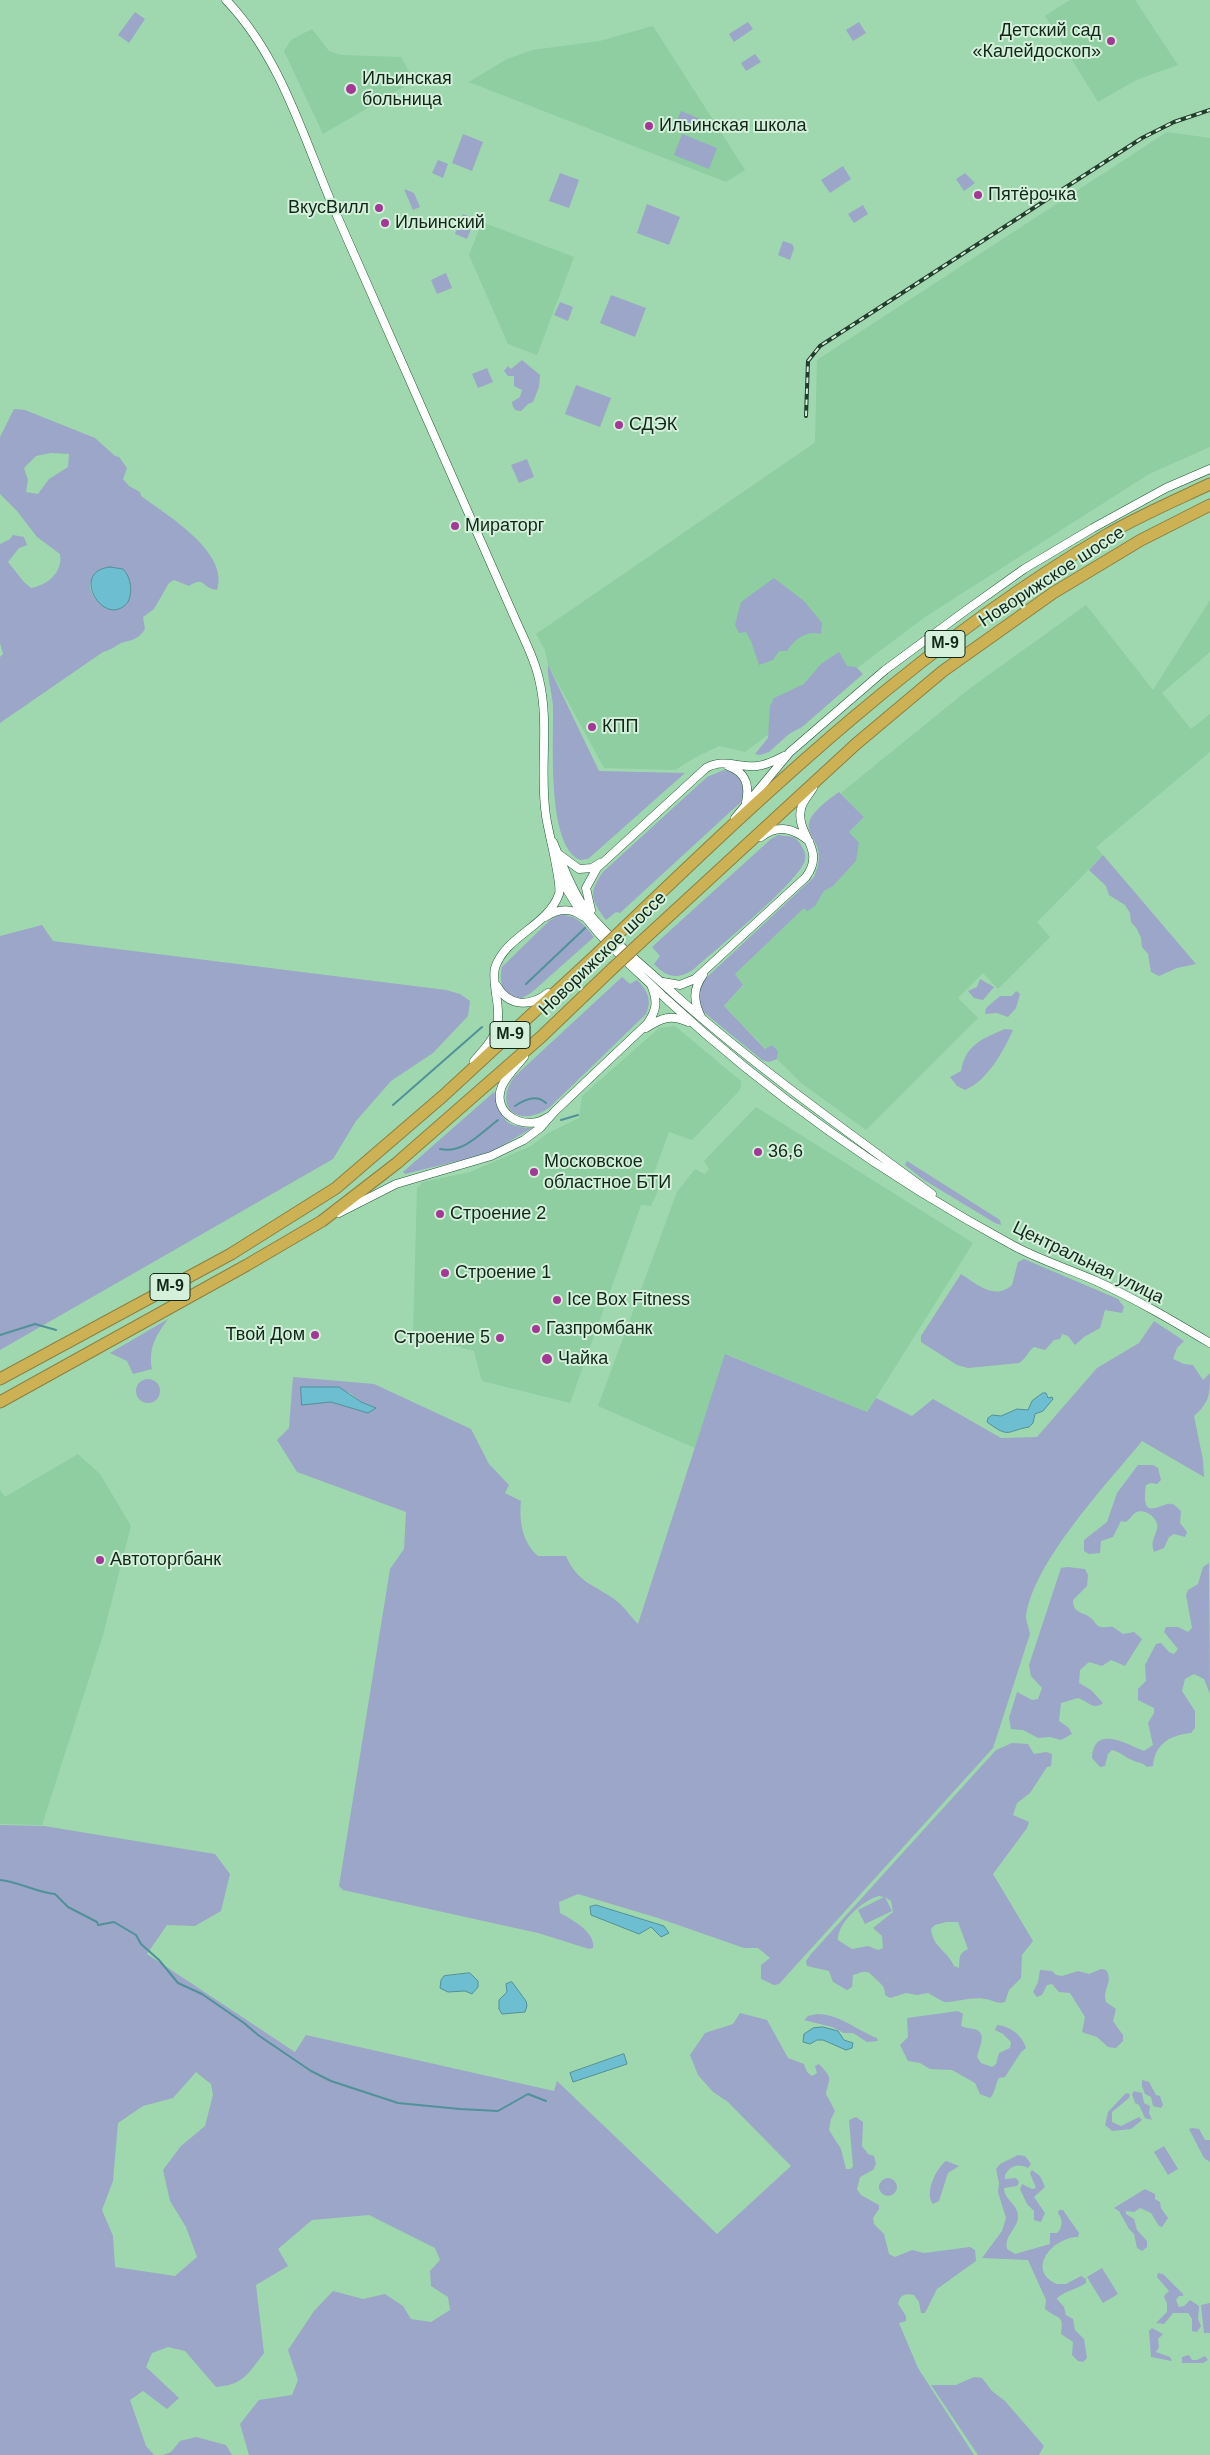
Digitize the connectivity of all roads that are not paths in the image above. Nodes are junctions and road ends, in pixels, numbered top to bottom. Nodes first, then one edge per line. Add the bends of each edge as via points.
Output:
1 (226, 0) edge
2 (1210, 469) edge
3 (1210, 484) edge
4 (1210, 505) edge
5 (790, 752) junction
6 (706, 768) junction
7 (823, 775) junction
8 (746, 802) junction
9 (550, 835) junction
10 (809, 841) junction
11 (710, 845) junction
12 (558, 852) junction
13 (606, 859) junction
14 (556, 867) junction
15 (714, 873) junction
16 (591, 919) junction
17 (537, 923) junction
18 (707, 969) junction
19 (576, 974) junction
20 (494, 977) junction
21 (660, 981) junction
22 (649, 982) junction
23 (703, 1021) junction
24 (695, 1026) junction
25 (636, 1035) junction
26 (541, 1037) junction
27 (443, 1096) junction
28 (555, 1111) junction
29 (953, 1210) junction
30 (317, 1224) junction
31 (1210, 1344) edge
32 (0, 1379) edge
33 (0, 1402) edge

1 - 9 street via 254,35 280,82 535,666 542,701 542,783
2 - 5 street via 1158,492 1024,569 885,670
3 - 11 highway, Новорижское шоссе / М-9 via 1109,533 981,616 838,732
4 - 7 highway, Новорижское шоссе / М-9 via 1052,593 943,671
5 - 6 street via 773,762 757,766 717,762
5 - 8 street
6 - 8 street via 727,766 742,774 748,787
6 - 13 street
7 - 10 street, М-9 via 800,811
7 - 15 highway, Новорижское шоссе / М-9
8 - 11 street
9 - 12 street
9 - 14 street
10 - 15 street, М-9 via 795,831 774,830
10 - 18 street, М-9 via 814,857 806,877
11 - 19 highway, Новорижское шоссе / М-9, bridge
12 - 13 street via 579,869 592,868
12 - 16 street
13 - 16 street via 586,888
14 - 16 street via 573,902
14 - 17 street, М-9 via 559,892
15 - 26 highway, Новорижское шоссе / М-9, bridge
16 - 17 street, М-9 via 563,910
16 - 21 street
16 - 22 street
17 - 20 street, М-9 via 500,957
18 - 21 street, М-9 via 680,985
18 - 23 street, М-9 via 694,995
19 - 20 street, М-9 via 542,998 520,1004 506,998
19 - 27 highway, Новорижское шоссе / М-9
20 - 27 street, М-9 via 500,1018 496,1034
21 - 23 street
22 - 24 street
22 - 25 street, М-9 via 656,996 655,1009
23 - 29 street via 841,1130
24 - 25 street, М-9 via 667,1017
24 - 29 street via 858,1153
25 - 28 street, М-9
26 - 28 street, М-9 via 502,1086 501,1103 510,1118 524,1124 543,1120
26 - 30 highway, Новорижское шоссе / М-9 via 397,1163
27 - 32 highway, Новорижское шоссе / М-9 via 349,1177 283,1223
28 - 30 street, М-9 via 540,1128 508,1150 396,1184
29 - 31 street, Центральная улица via 1016,1247 1126,1296
30 - 33 highway, Новорижское шоссе / М-9

